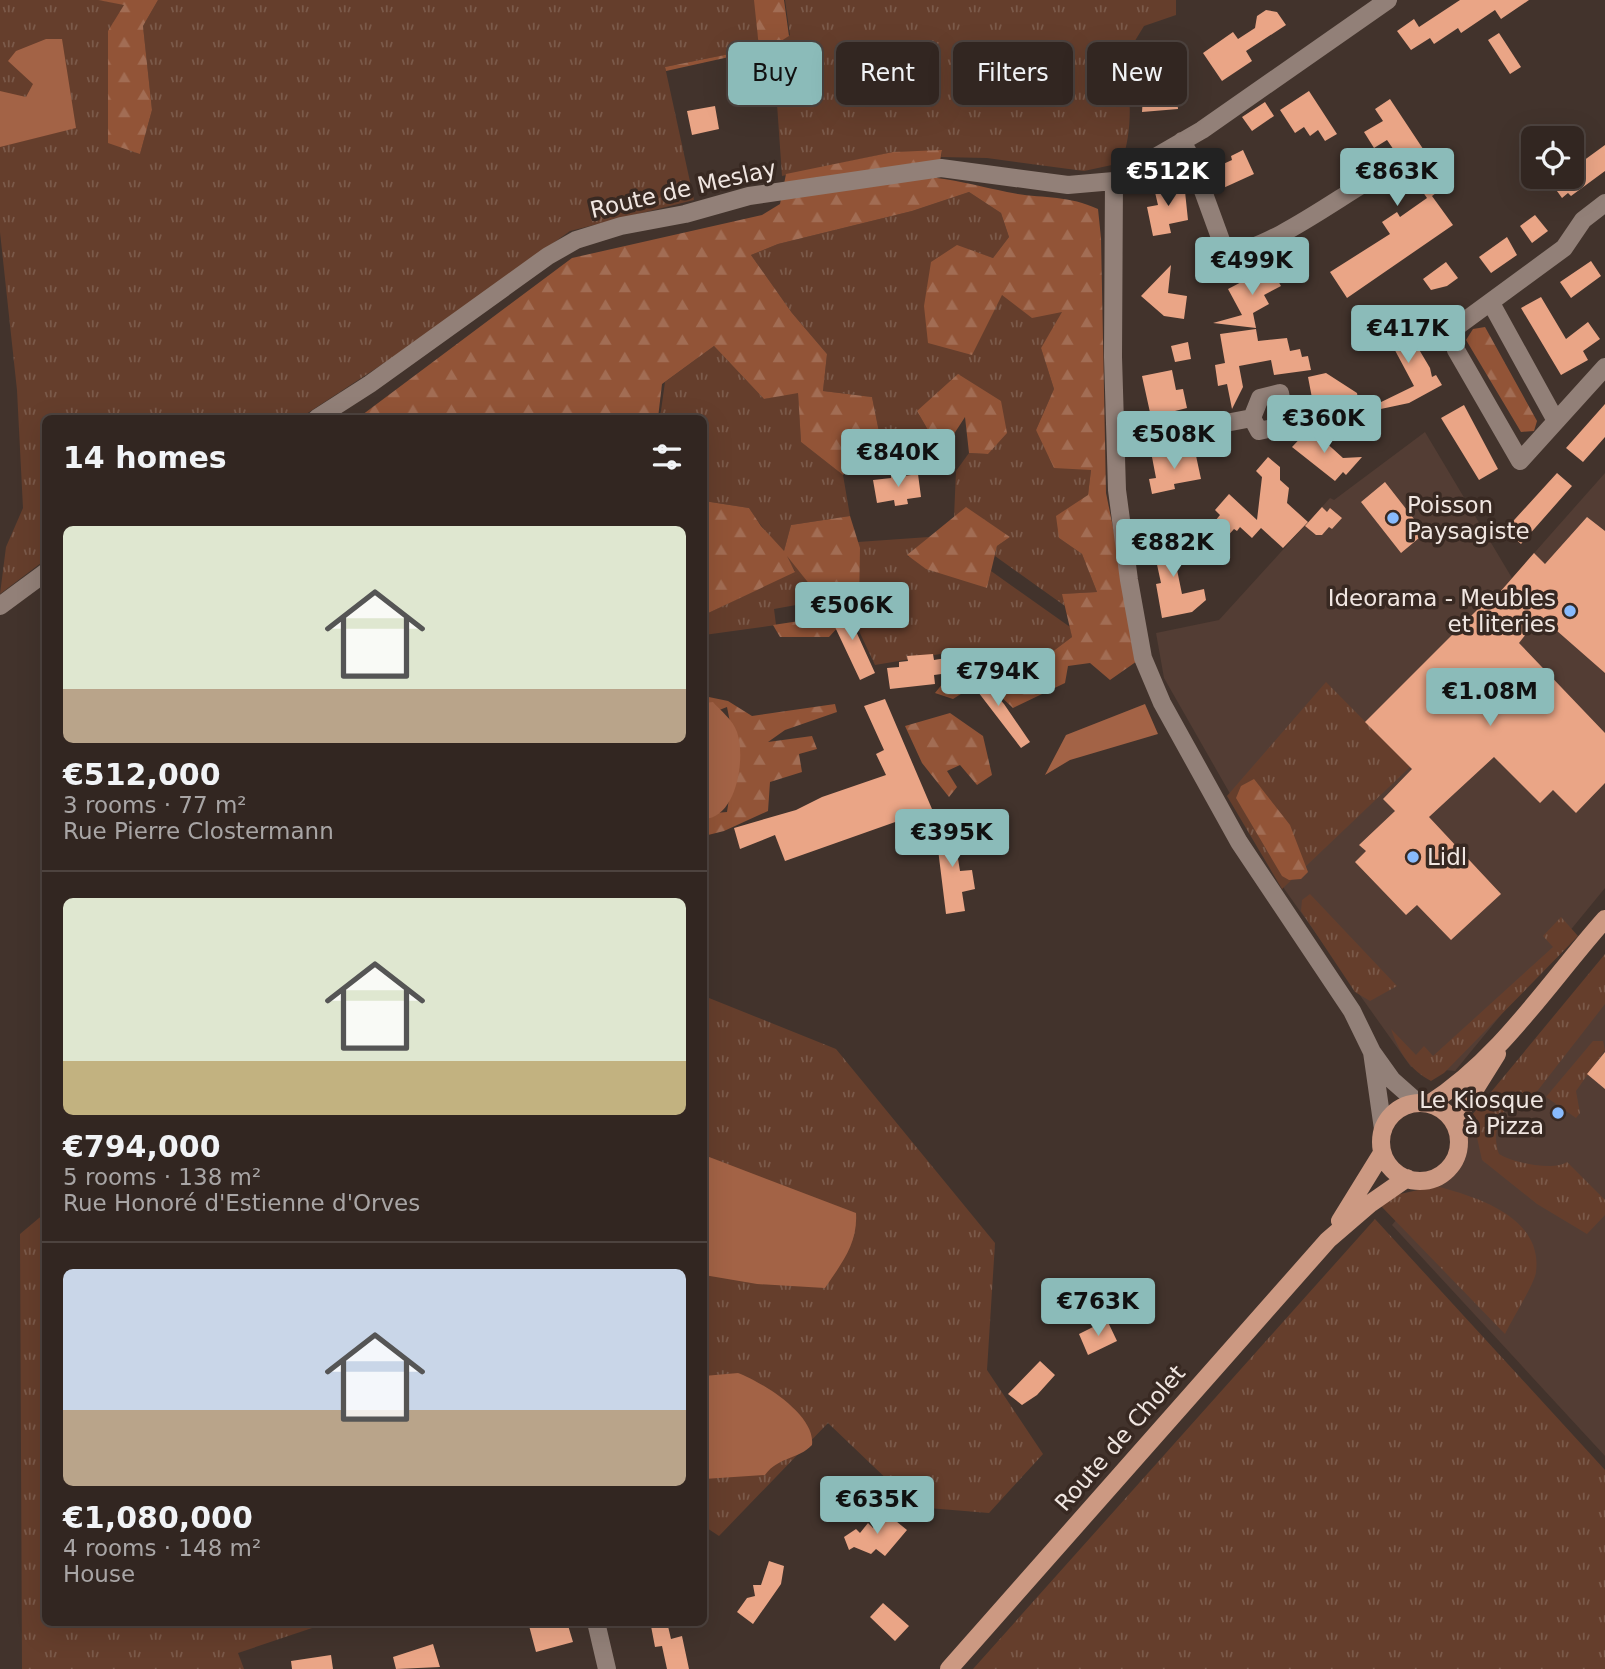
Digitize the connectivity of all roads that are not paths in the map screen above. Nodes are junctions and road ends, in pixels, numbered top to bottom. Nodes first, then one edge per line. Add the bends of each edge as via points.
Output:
1 (1388, 0) edge
2 (1182, 141) junction
3 (1375, 177) dead end
4 (1114, 181) junction
5 (1605, 203) edge
6 (1491, 303) junction
7 (1605, 367) edge
8 (321, 415) edge
9 (1252, 418) dead end
10 (1556, 421) junction
11 (1116, 444) junction
12 (42, 575) edge
13 (6, 601) edge
14 (1605, 919) edge
15 (1510, 1033) junction
16 (1372, 1052) junction
17 (1423, 1103) junction
18 (1456, 1127) junction
19 (1383, 1129) junction
20 (1382, 1153) junction
21 (1407, 1178) junction
22 (1328, 1240) junction
23 (597, 1626) edge
24 (607, 1669) edge
25 (949, 1669) edge

1 - 2 street
2 - 3 street via 1226,254 1241,253
2 - 4 street
4 - 8 street, Route de Meslay via 1068,185 941,168 749,196 621,226 561,247
4 - 11 street
5 - 6 street via 1583,220 1563,248
6 - 10 street
6 - 10 street via 1455,328 1452,338 1520,461
7 - 10 street
9 - 11 street
11 - 16 street via 1129,580 1149,675 1239,842 1352,1011
12 - 13 street
14 - 15 main road
15 - 17 main road via 1443,1095
15 - 18 main road
16 - 17 street via 1392,1080
16 - 19 street
17 - 18 main road via 1445,1112
17 - 19 main road via 1396,1111
18 - 21 main road via 1458,1151 1445,1171 1426,1180
19 - 20 main road
20 - 21 main road via 1391,1168
20 - 22 main road, Route de Cholet
21 - 22 main road, Route de Cholet
22 - 25 main road, Route de Cholet
23 - 24 street

